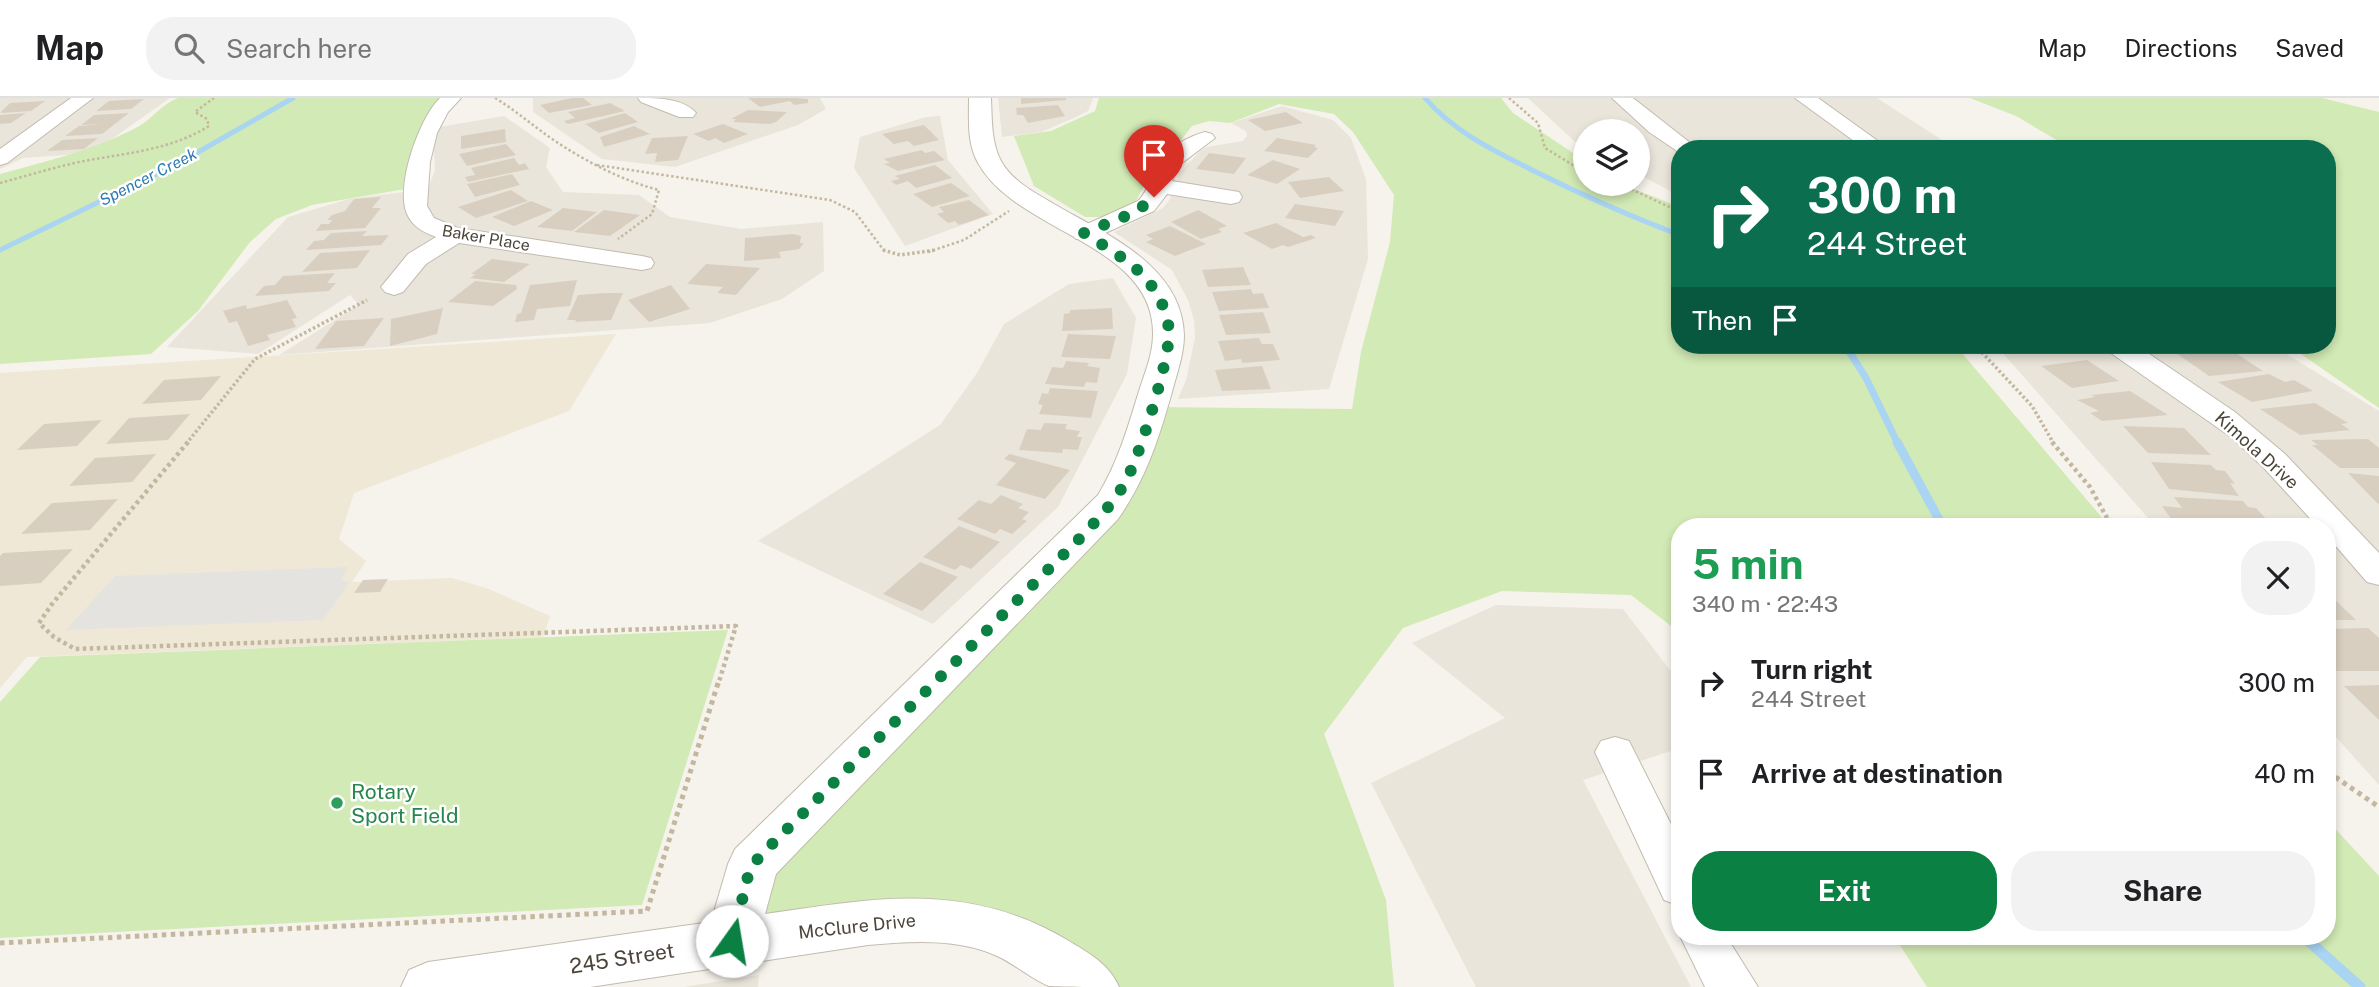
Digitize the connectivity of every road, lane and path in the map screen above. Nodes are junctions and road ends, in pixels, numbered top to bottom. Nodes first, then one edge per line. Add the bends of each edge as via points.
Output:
1 (83, 98) edge
2 (214, 98) edge
3 (451, 98) edge
4 (495, 98) edge
5 (648, 98) edge
6 (980, 98) edge
7 (1509, 98) edge
8 (1622, 98) edge
9 (1805, 98) edge
10 (686, 113) dead end
11 (1205, 138) dead end
12 (1674, 140) edge
13 (1867, 140) edge
14 (0, 159) edge
15 (597, 165) junction
16 (1573, 165) edge
17 (0, 183) edge
18 (1159, 186) junction
19 (1641, 196) edge
20 (1231, 197) dead end
21 (1671, 208) edge
22 (1012, 209) dead end
23 (1084, 233) junction
24 (455, 235) junction
25 (613, 243) dead end
26 (642, 263) dead end
27 (394, 287) dead end
28 (367, 300) dead end
29 (1983, 354) edge
30 (2131, 354) edge
31 (2107, 518) edge
32 (2326, 518) edge
33 (2336, 528) edge
34 (2379, 574) edge
35 (1615, 752) dead end
36 (2336, 777) edge
37 (2379, 807) edge
38 (1671, 868) edge
39 (732, 941) junction
40 (0, 943) edge
41 (1708, 945) edge
42 (428, 987) edge
43 (1092, 987) edge
44 (1734, 987) edge

1 - 14 street
2 - 17 path via 195,112 207,119 209,126 197,134
3 - 24 street, Baker Place via 428,126 416,206 426,224
4 - 15 path
5 - 10 street
6 - 23 street via 984,149 995,170 1018,193
7 - 16 path via 1544,129 1545,148
8 - 12 street
9 - 13 street
11 - 18 street via 1169,163
15 - 22 path via 830,200 855,212 886,254 948,249
15 - 25 path via 659,190 652,214
18 - 20 street
18 - 23 street via 1146,206
19 - 21 path
23 - 39 street via 1144,276 1162,302 1168,326 1163,364 1125,482 1079,539 759,857 749,872
24 - 26 street, Baker Place
24 - 27 street via 417,259
28 - 40 path via 255,359 39,623 75,649 736,625 647,911
29 - 31 path via 2032,406 2051,441 2090,487
30 - 32 street, Kimola Drive via 2257,444
33 - 34 street, Kimola Drive
35 - 38 street
36 - 37 path
39 - 42 street, 245 Street
39 - 43 street, McClure Drive via 885,920 950,920 1031,945
41 - 44 street

